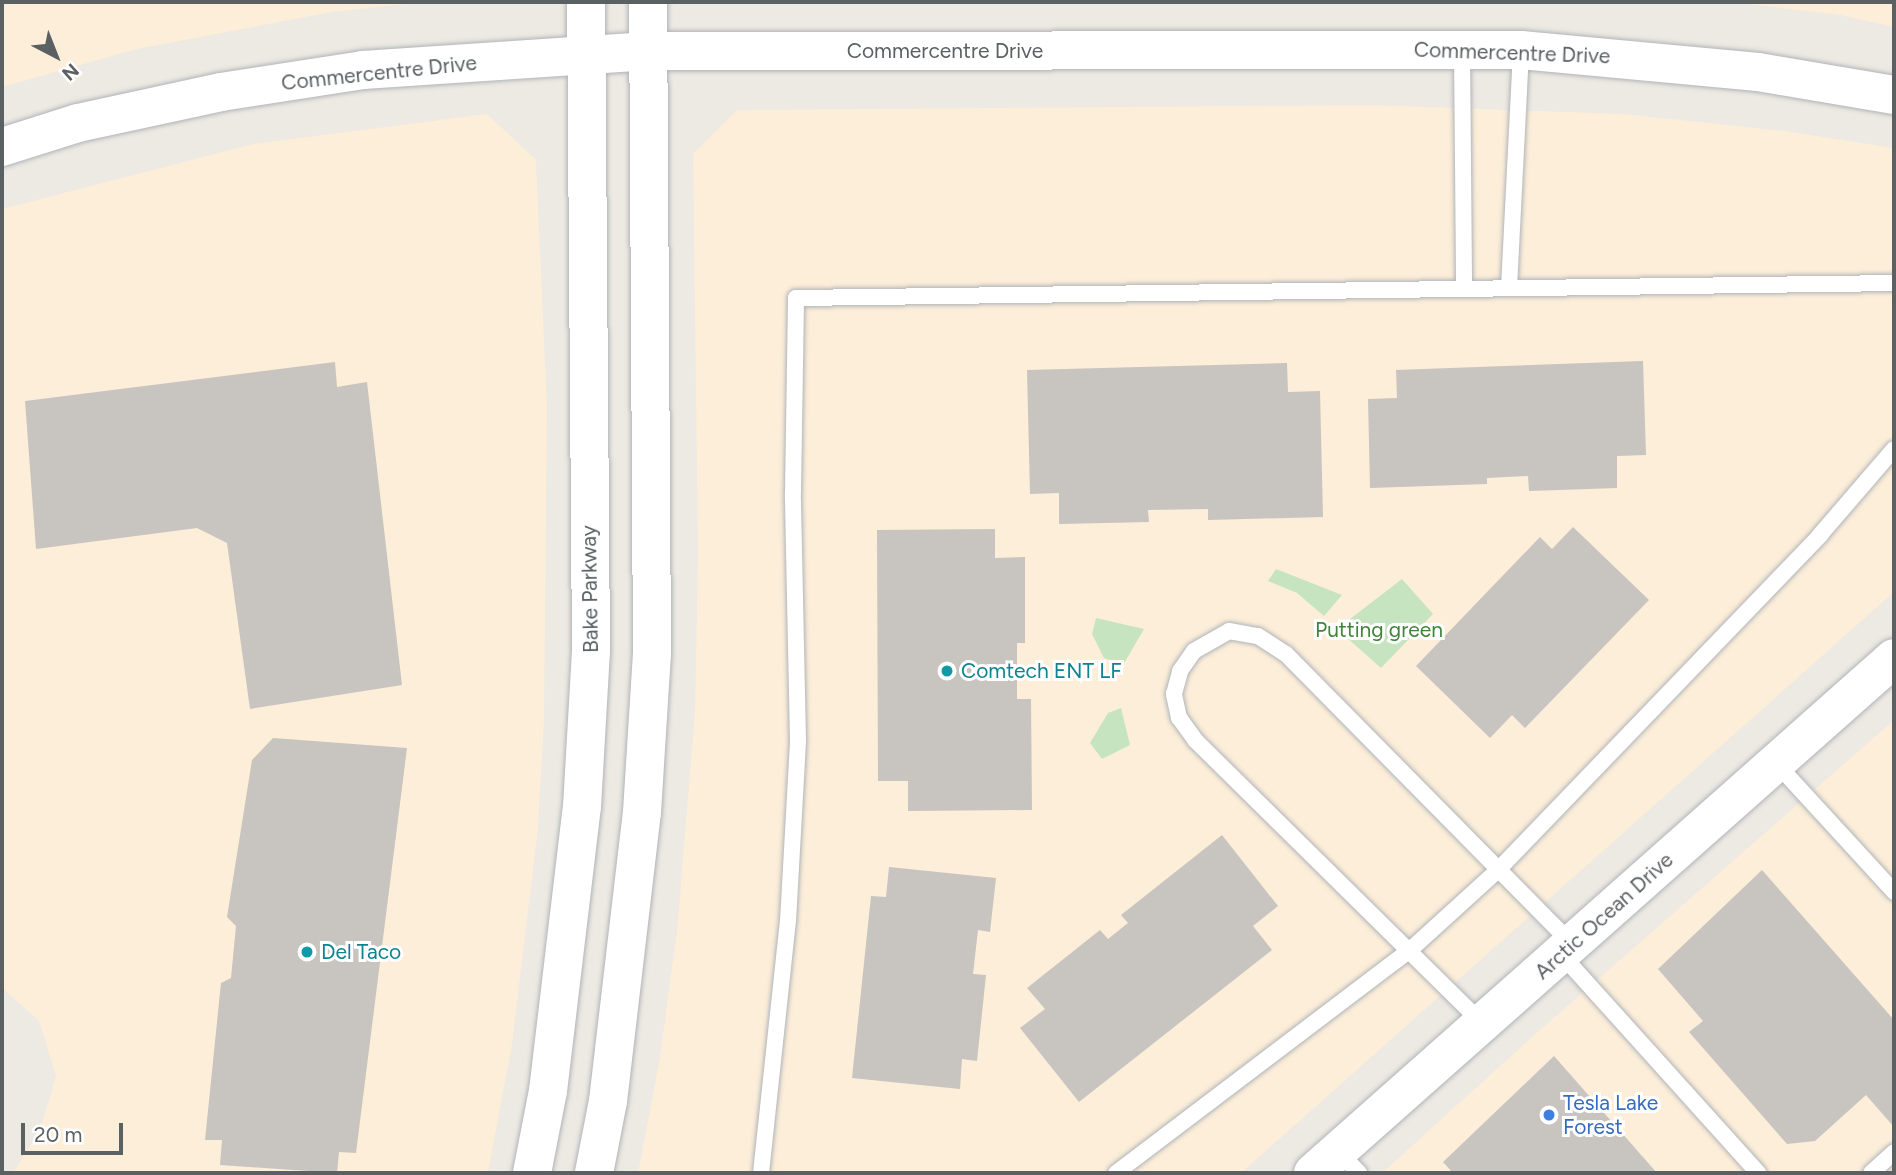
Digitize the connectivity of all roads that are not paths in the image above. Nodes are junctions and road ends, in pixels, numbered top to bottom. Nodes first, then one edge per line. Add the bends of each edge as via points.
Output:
1 (586, 2) edge
2 (648, 2) edge
3 (1462, 49) junction
4 (1521, 50) junction
5 (649, 51) junction
6 (586, 54) junction
7 (1894, 95) edge
8 (2, 147) edge
9 (1894, 283) edge
10 (1509, 288) junction
11 (1464, 289) junction
12 (1894, 449) edge
13 (1894, 658) edge
14 (1776, 764) junction
15 (1498, 870) junction
16 (1894, 892) edge
17 (1567, 949) junction
18 (1409, 951) junction
19 (1482, 1023) junction
20 (1894, 1153) edge
21 (1337, 1166) edge
22 (532, 1173) edge
23 (594, 1173) edge
24 (761, 1173) edge
25 (1116, 1173) edge
26 (1758, 1173) edge
27 (1871, 1173) edge

1 - 6 street, Bake Parkway
2 - 5 street
3 - 4 street, Commercentre Drive
3 - 5 street, Commercentre Drive
3 - 11 lane
4 - 7 street, Commercentre Drive via 1758,72
4 - 10 lane
5 - 6 street, Commercentre Drive
5 - 23 street via 652,654 642,812 608,1101
6 - 8 street, Commercentre Drive via 363,70 234,90 78,123
6 - 22 street, Bake Parkway via 592,652 582,807 548,1091
9 - 10 lane
10 - 11 lane
11 - 24 lane via 796,299 793,492 798,741 788,921
12 - 15 lane via 1820,535
13 - 14 street, Arctic Ocean Drive
14 - 16 lane
14 - 17 street, Arctic Ocean Drive
15 - 17 lane
15 - 18 lane
15 - 18 lane via 1286,654 1258,636 1229,631 1194,651 1180,671 1174,694 1179,718
17 - 19 street, Arctic Ocean Drive
17 - 26 lane
18 - 19 lane
18 - 25 lane
19 - 21 street, Arctic Ocean Drive
20 - 27 lane

